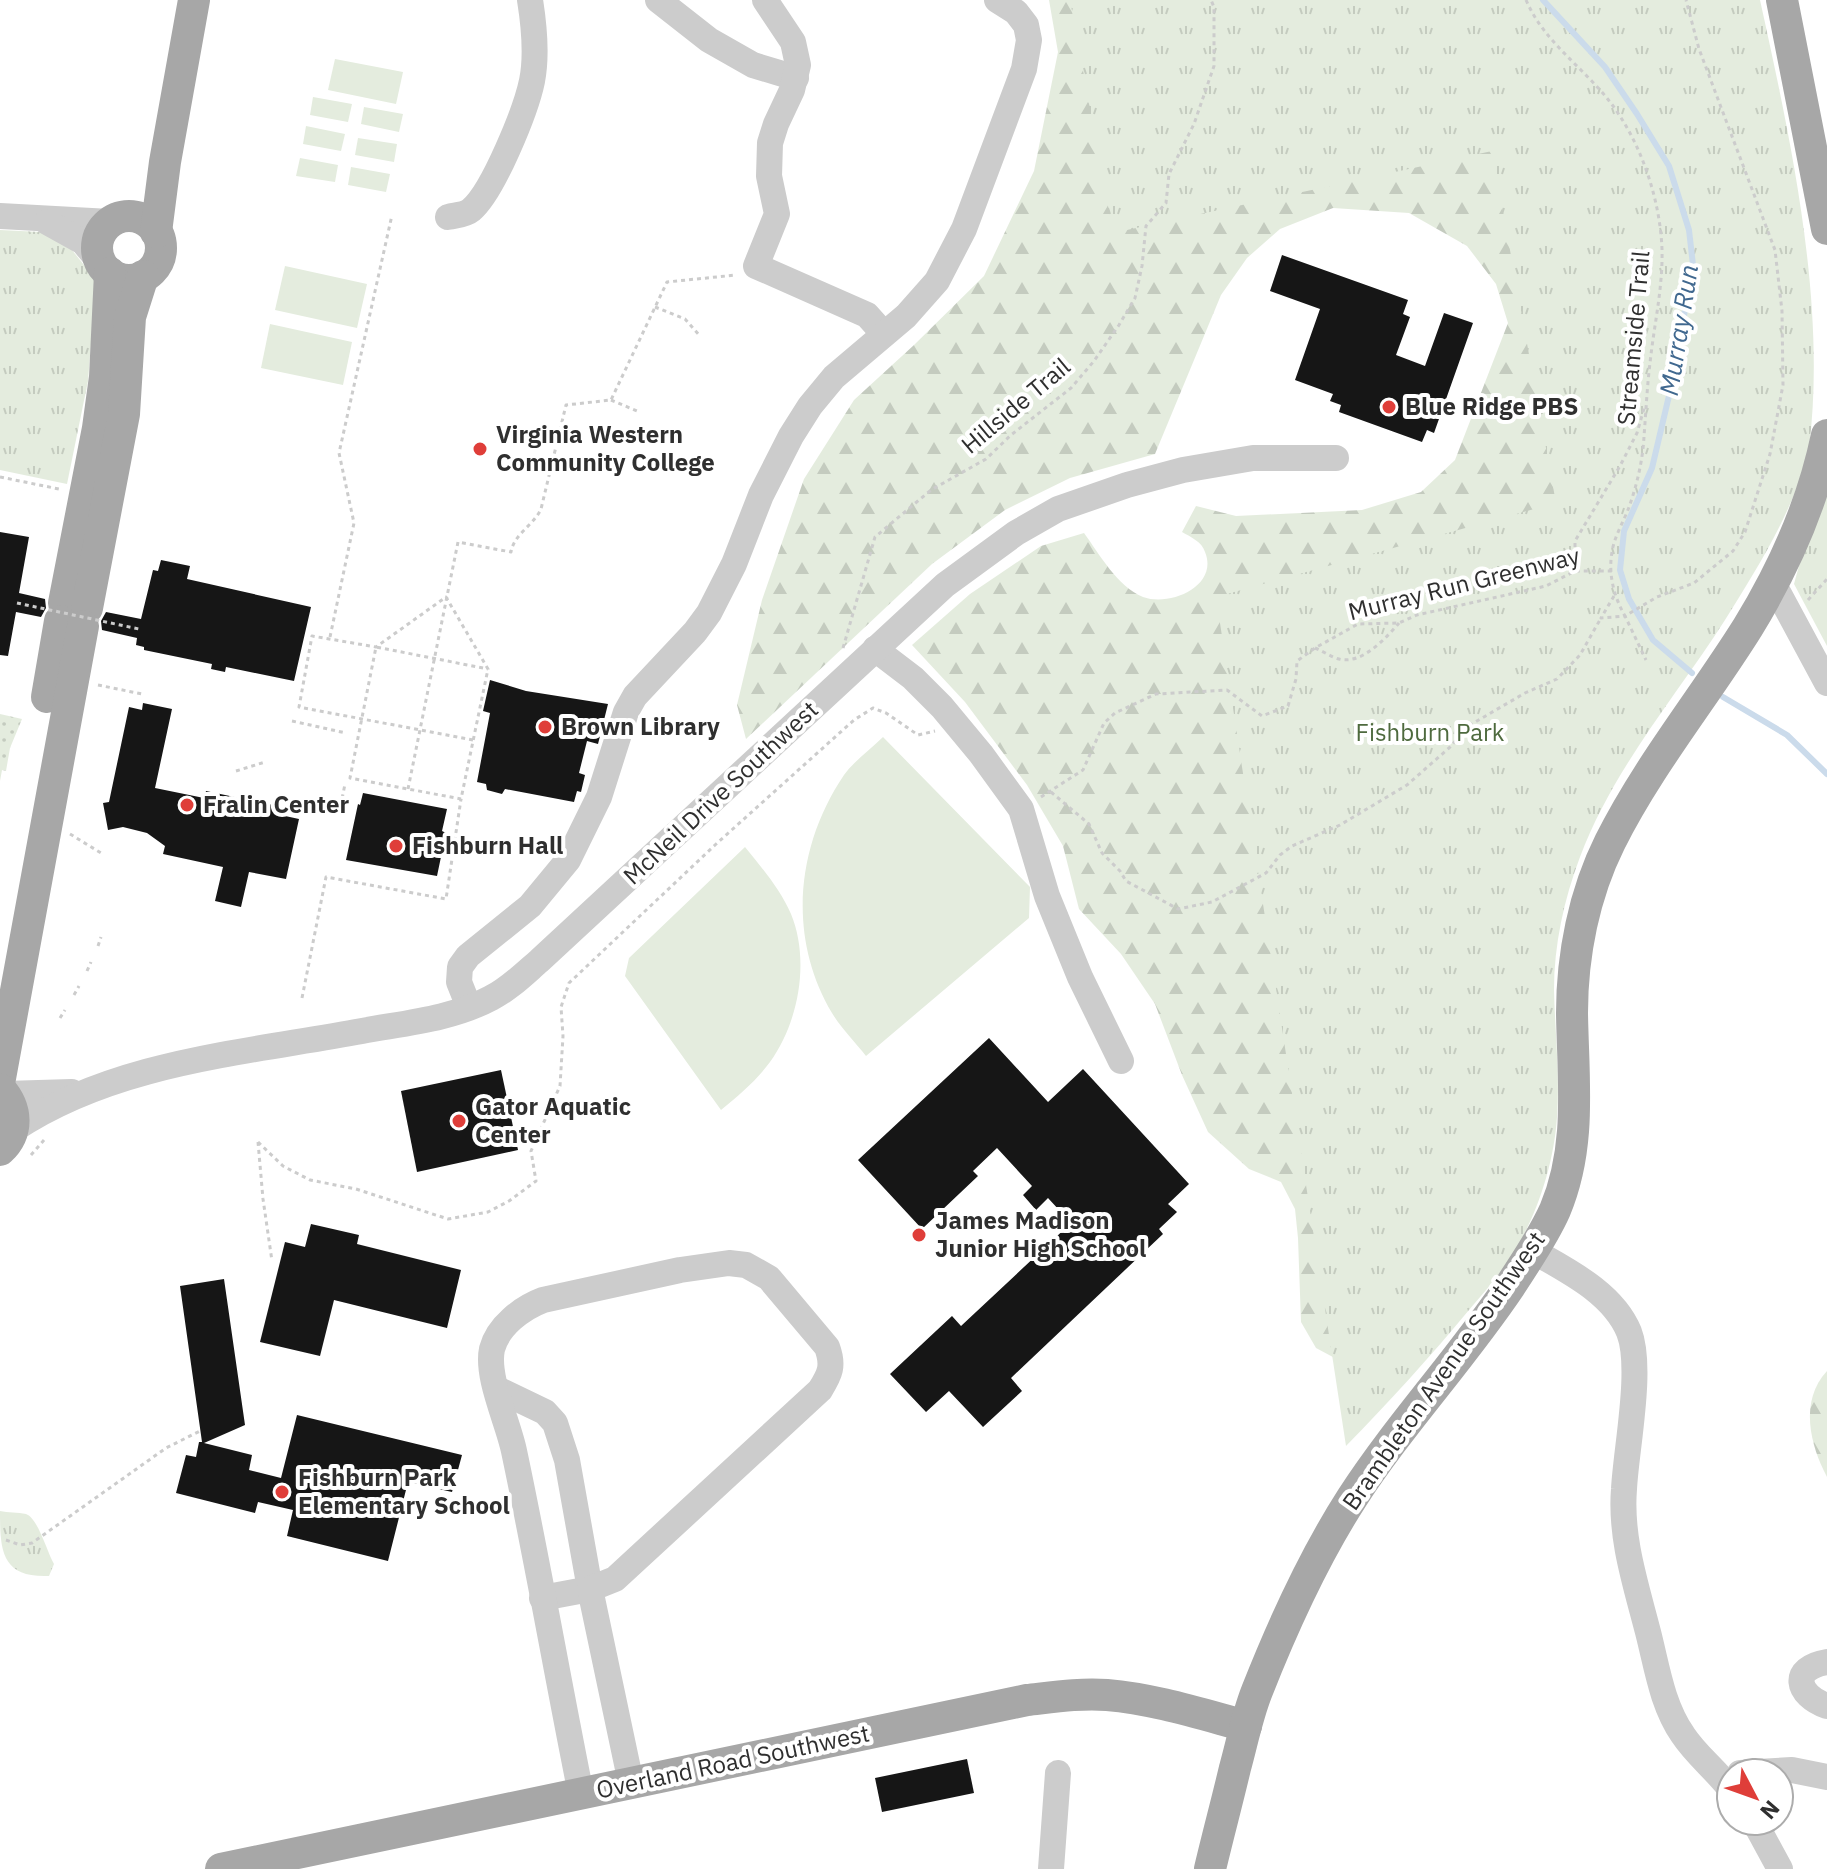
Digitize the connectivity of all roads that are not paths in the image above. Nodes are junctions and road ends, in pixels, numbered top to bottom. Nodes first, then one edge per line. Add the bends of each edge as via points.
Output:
1 (194, 0) edge
2 (530, 0) edge
3 (658, 0) edge
4 (765, 0) edge
5 (997, 0) edge
6 (1782, 0) edge
7 (796, 78) junction
8 (0, 216) edge
9 (448, 217) dead end
10 (43, 220) junction
11 (132, 223) junction
12 (1827, 229) edge
13 (105, 267) junction
14 (143, 276) junction
15 (884, 334) junction
16 (1827, 435) edge
17 (1336, 458) dead end
18 (1773, 583) junction
19 (73, 614) junction
20 (875, 649) junction
21 (1827, 683) edge
22 (0, 967) edge
23 (469, 1007) junction
24 (1121, 1061) dead end
25 (2, 1087) edge
26 (83, 1091) junction
27 (6, 1140) edge
28 (1533, 1251) junction
29 (497, 1389) junction
30 (590, 1589) junction
31 (542, 1598) junction
32 (1827, 1662) edge
33 (1827, 1706) edge
34 (1246, 1726) junction
35 (1715, 1765) edge
36 (1795, 1771) edge
37 (1058, 1773) dead end
38 (1827, 1777) edge
39 (631, 1783) junction
40 (581, 1794) junction
41 (1763, 1837) edge
42 (242, 1867) edge
43 (1051, 1869) edge
44 (1210, 1869) edge
45 (1780, 1869) edge

1 - 11 main road via 165,162
2 - 9 street via 533,79 521,118 479,202 465,214
3 - 7 street via 709,40 753,65
4 - 7 street via 793,42
5 - 15 street via 1026,25 1024,69 964,229 937,281
6 - 12 main road
7 - 15 street via 770,143 769,176 777,214 756,266 867,315
8 - 10 street
10 - 11 street
10 - 13 street via 83,242
11 - 13 main road via 98,240
11 - 14 main road via 161,250 154,268
13 - 14 main road via 125,280
13 - 19 main road via 105,377
14 - 19 main road via 130,317 124,414
15 - 23 street via 834,377 791,436 709,613 626,712 599,797 568,860 530,906 460,967 459,982
16 - 18 main road, Brambleton Avenue Southwest via 1809,501
17 - 20 street, McNeil Drive Southwest via 1253,458 1183,470 1058,509 976,560
18 - 21 street
18 - 28 main road, Brambleton Avenue Southwest via 1649,772 1593,883 1574,968 1572,1151 1557,1206
19 - 22 main road
19 - 25 main road
20 - 23 street, McNeil Drive Southwest via 539,961 491,998
20 - 24 street via 942,707 1021,809 1047,896
23 - 26 street, McNeil Drive Southwest via 179,1064
25 - 26 street, McNeil Drive Southwest
25 - 27 main road via 13,1110
26 - 27 street, McNeil Drive Southwest via 42,1111
28 - 34 main road, Brambleton Avenue Southwest via 1323,1546
28 - 35 street via 1602,1297 1628,1330 1634,1362 1624,1490 1627,1546 1665,1699 1683,1736
29 - 30 street via 545,1412 555,1423 567,1460
29 - 30 street via 491,1368 497,1336 531,1304 729,1263 746,1265 769,1278 827,1347 831,1371 820,1390 615,1579
29 - 31 street
30 - 31 street
30 - 39 street
31 - 40 street
32 - 33 street via 1804,1673 1801,1687 1805,1695
34 - 39 main road, Overland Road Southwest via 1153,1702 1074,1695 1027,1700
34 - 44 main road, Brambleton Avenue Southwest
36 - 38 street
37 - 43 street
39 - 40 main road, Overland Road Southwest
40 - 42 main road, Overland Road Southwest
41 - 45 street

